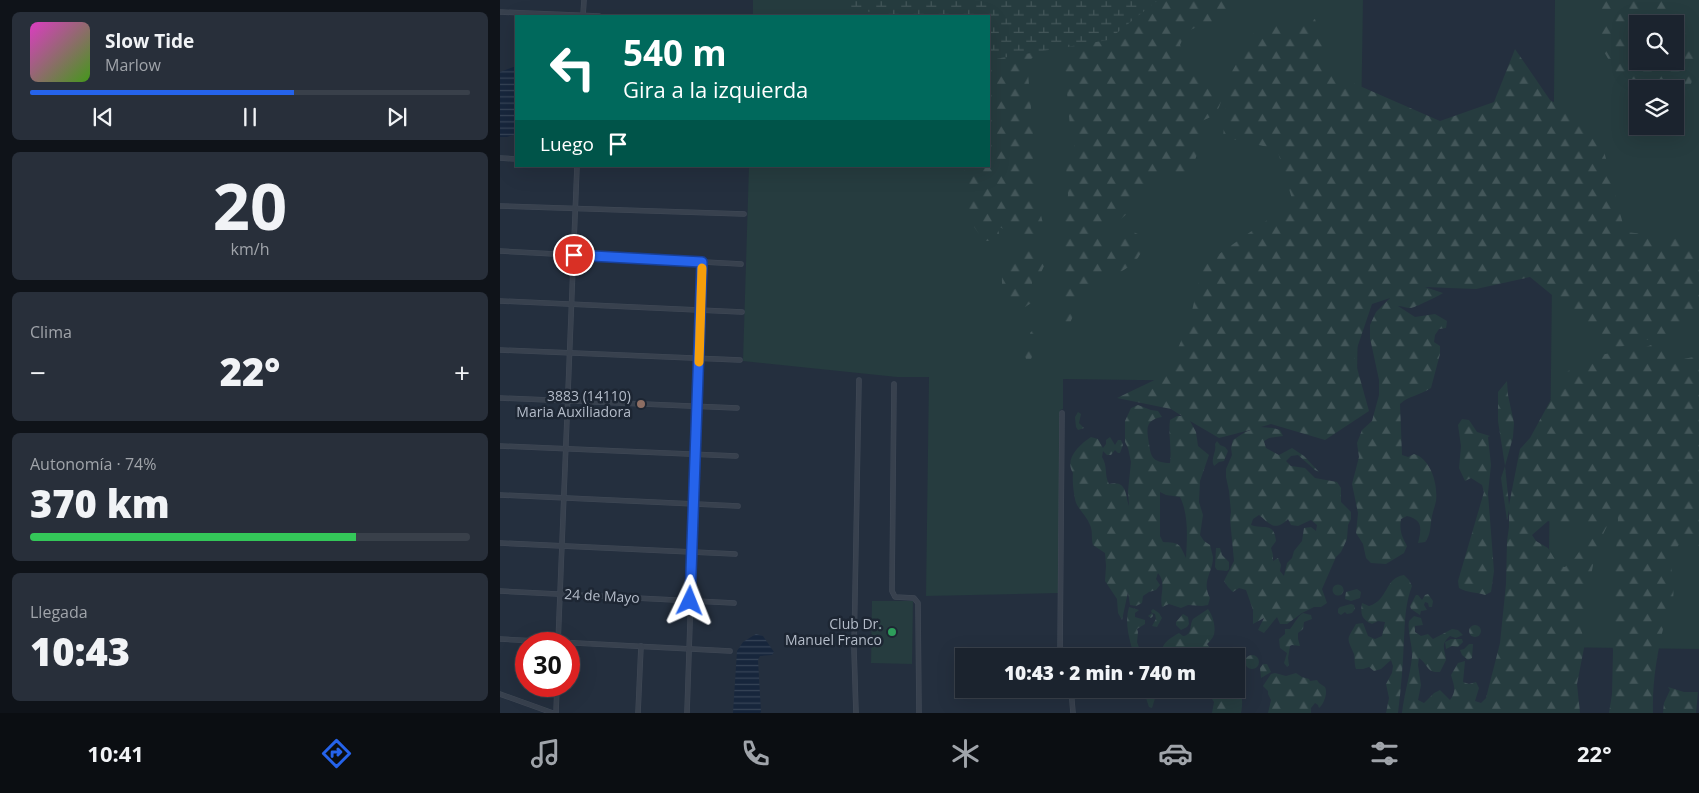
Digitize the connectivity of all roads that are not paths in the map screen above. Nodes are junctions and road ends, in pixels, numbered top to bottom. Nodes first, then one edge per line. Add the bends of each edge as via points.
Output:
1 (584, 0) edge
2 (500, 12) edge
3 (563, 15) edge
4 (584, 15) edge
5 (500, 158) edge
6 (515, 159) edge
7 (578, 167) edge
8 (500, 206) edge
9 (576, 209) junction
10 (744, 214) dead end
11 (500, 252) edge
12 (574, 255) junction
13 (702, 262) junction
14 (741, 264) dead end
15 (500, 301) edge
16 (572, 304) junction
17 (700, 310) junction
18 (742, 312) dead end
19 (500, 350) edge
20 (570, 353) junction
21 (699, 358) junction
22 (740, 360) dead end
23 (859, 380) dead end
24 (894, 384) dead end
25 (500, 398) edge
26 (568, 401) junction
27 (697, 406) junction
28 (737, 408) dead end
29 (1062, 412) dead end
30 (500, 446) edge
31 (566, 449) junction
32 (696, 455) junction
33 (736, 456) dead end
34 (500, 495) edge
35 (564, 498) junction
36 (694, 504) junction
37 (738, 506) dead end
38 (500, 543) edge
39 (562, 546) junction
40 (692, 552) junction
41 (735, 554) dead end
42 (500, 591) edge
43 (560, 594) junction
44 (690, 601) junction
45 (734, 603) dead end
46 (558, 632) edge
47 (500, 639) edge
48 (515, 640) edge
49 (580, 644) edge
50 (641, 646) junction
51 (1060, 648) edge
52 (689, 649) junction
53 (730, 651) dead end
54 (500, 694) edge
55 (556, 697) edge
56 (1072, 698) edge
57 (554, 713) edge
58 (638, 713) edge
59 (686, 713) edge
60 (856, 713) edge
61 (919, 713) edge
62 (1073, 713) edge

1 - 4 street
2 - 3 street
5 - 6 street
7 - 9 street
8 - 9 street
9 - 10 street
9 - 12 street
11 - 12 street
12 - 13 street
12 - 16 street
13 - 14 street
13 - 17 street
15 - 16 street
16 - 17 street
16 - 20 street
17 - 18 street
17 - 21 street
19 - 20 street
20 - 21 street
20 - 26 street
21 - 22 street
21 - 27 street
23 - 60 street via 854,649
24 - 61 street via 892,591 895,597 914,598 918,603
25 - 26 street
26 - 27 street
26 - 31 street
27 - 28 street
27 - 32 street
29 - 51 street
30 - 31 street
31 - 32 street
31 - 35 street
32 - 33 street
32 - 36 street
34 - 35 street
35 - 36 street
35 - 39 street
36 - 37 street
36 - 40 street
38 - 39 street
39 - 40 street
39 - 43 street
40 - 41 street
40 - 44 street
42 - 43 street, 24 de Mayo
43 - 44 street, 24 de Mayo
43 - 46 street
44 - 45 street, 24 de Mayo
44 - 52 street
47 - 48 street
49 - 50 street
50 - 52 street
50 - 58 street
52 - 53 street
52 - 59 street
54 - 57 street
55 - 57 street
56 - 62 street

